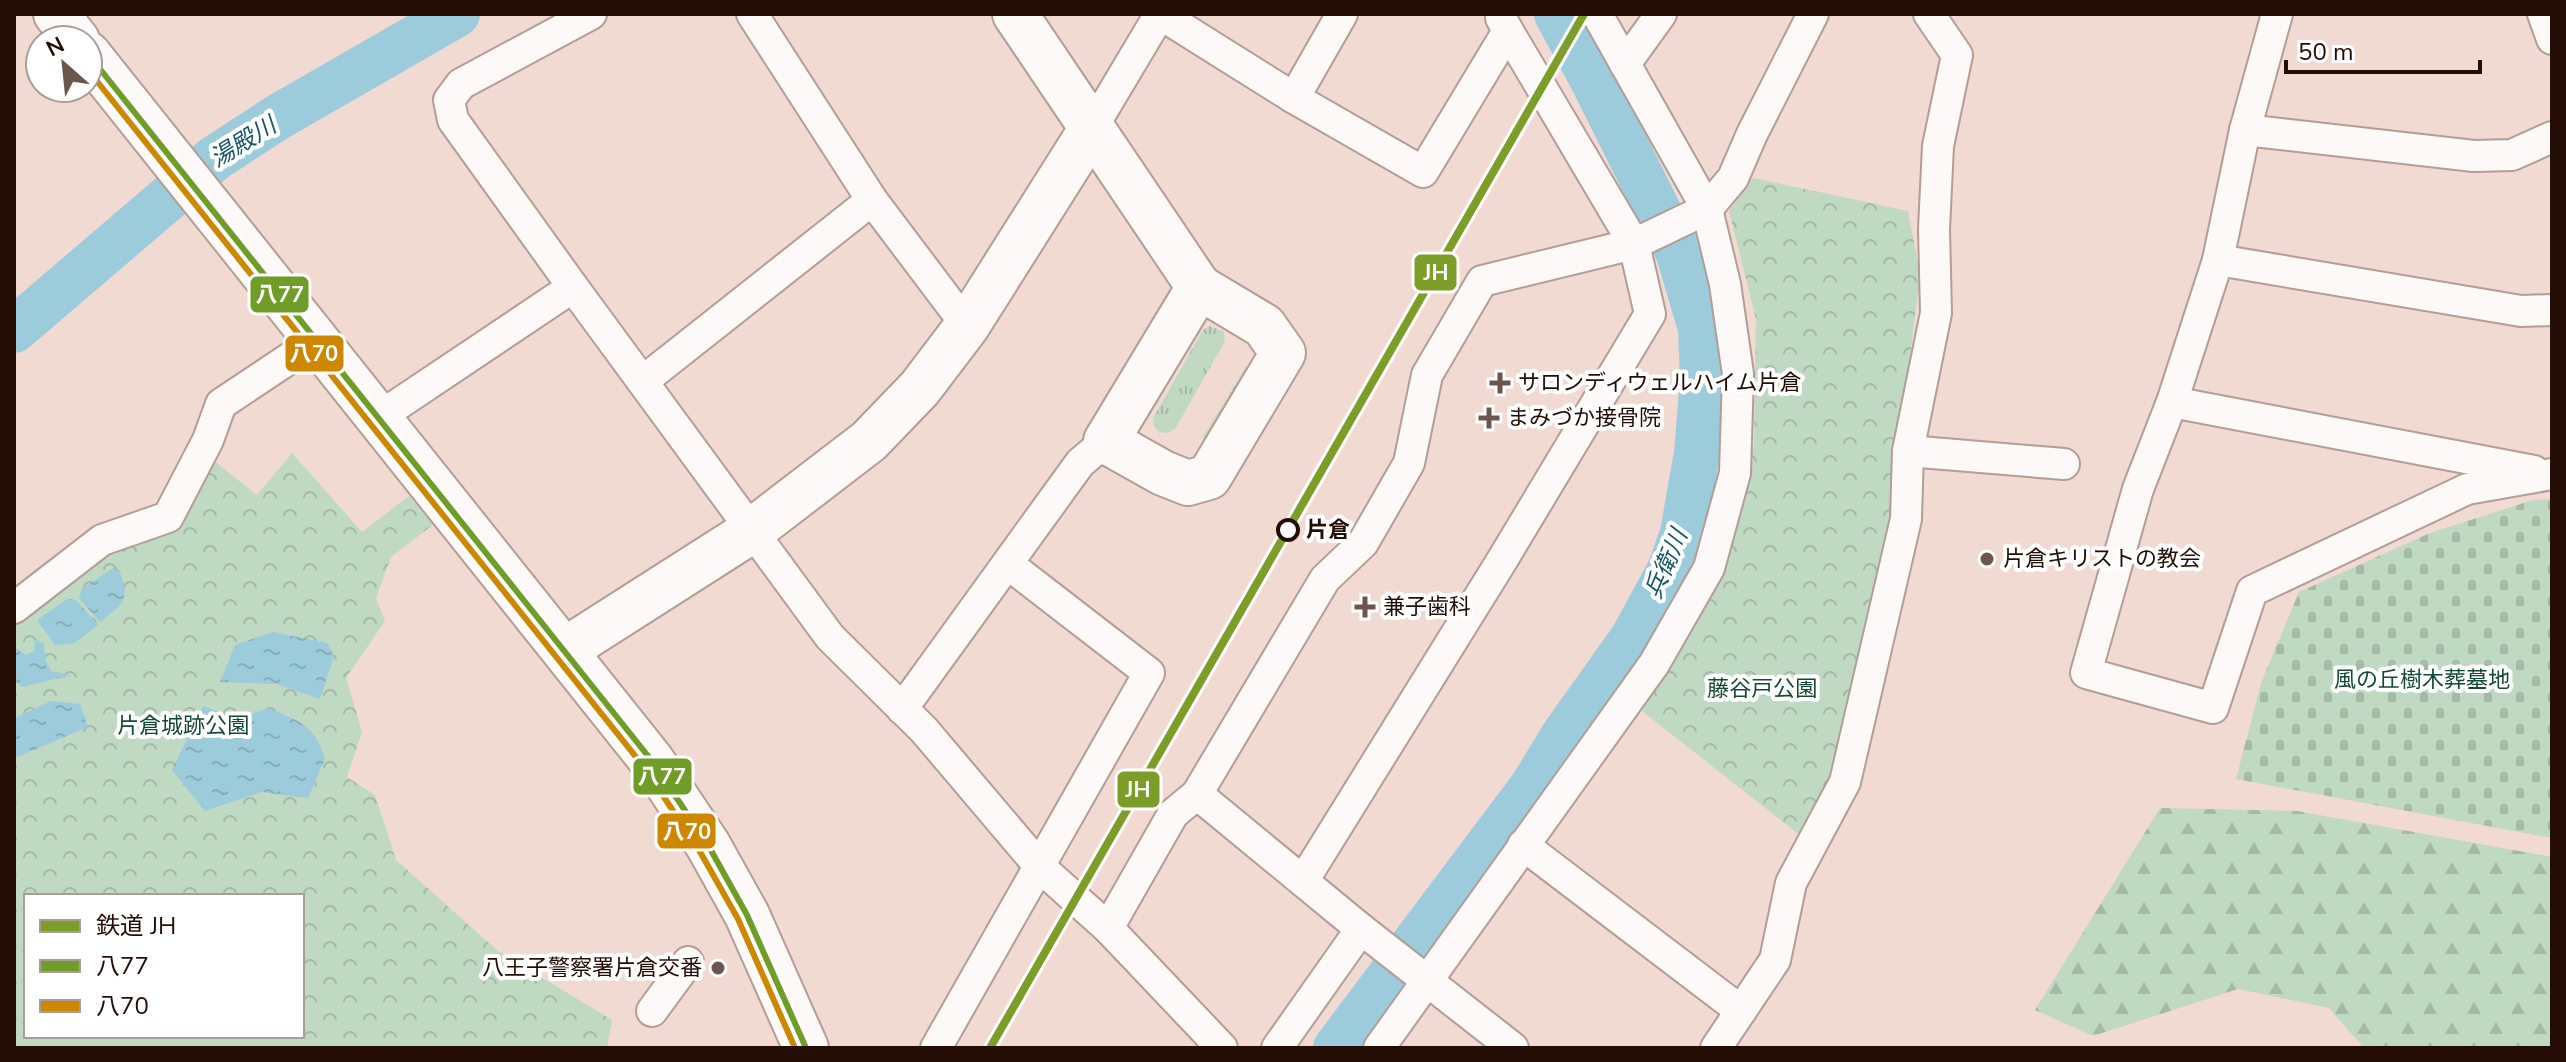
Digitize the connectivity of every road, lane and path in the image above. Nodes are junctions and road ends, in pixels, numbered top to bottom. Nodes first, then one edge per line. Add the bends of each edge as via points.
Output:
1 (591, 14) edge
2 (752, 14) edge
3 (1015, 14) edge
4 (1160, 14) edge
5 (1342, 14) edge
6 (1597, 14) edge
7 (1661, 14) edge
8 (1813, 14) edge
9 (1929, 14) edge
10 (2277, 14) edge
11 (2543, 14) edge
12 (1504, 23) edge
13 (2552, 39) edge
14 (1625, 64) junction
15 (104, 74) edge
16 (1294, 98) junction
17 (1092, 128) junction
18 (2245, 130) junction
19 (2552, 137) edge
20 (872, 200) junction
21 (1707, 209) junction
22 (1634, 244) junction
23 (2218, 260) junction
24 (573, 287) junction
25 (1199, 287) junction
26 (2552, 310) edge
27 (967, 326) junction
28 (317, 340) junction
29 (643, 381) junction
30 (2172, 402) junction
31 (379, 417) junction
32 (1106, 441) junction
33 (1908, 451) junction
34 (2064, 464) dead end
35 (2552, 474) edge
36 (753, 530) junction
37 (1008, 564) junction
38 (14, 608) edge
39 (565, 650) junction
40 (902, 709) junction
41 (1197, 794) junction
42 (1523, 845) junction
43 (1040, 867) junction
44 (1303, 881) junction
45 (1108, 928) junction
46 (1366, 933) junction
47 (688, 962) dead end
48 (1421, 976) junction
49 (652, 1011) dead end
50 (1741, 1011) junction
51 (806, 1048) edge
52 (936, 1048) edge
53 (1222, 1048) edge
54 (1277, 1048) edge
55 (1379, 1048) edge
56 (1513, 1048) edge
57 (1716, 1048) edge

1 - 24 street via 461,84 449,100 453,120
2 - 20 street
3 - 17 main road
4 - 16 street
4 - 17 street
5 - 16 street
6 - 14 street
7 - 14 street
8 - 21 street via 1733,178
9 - 33 street via 1957,55 1938,146 1936,313
10 - 18 street
11 - 13 street
12 - 16 street via 1423,172
12 - 22 street
14 - 21 street
15 - 28 main road
17 - 25 main road
17 - 27 main road
18 - 19 street via 2474,156 2512,155
18 - 23 street
20 - 27 street
20 - 29 street
21 - 22 street
21 - 42 street via 1738,374 1735,473 1709,568 1654,664
22 - 41 street via 1482,281 1427,375 1409,463 1363,543 1325,579
22 - 44 street via 1650,314
23 - 26 street via 2521,311
23 - 30 street
24 - 29 street
24 - 31 street
25 - 32 main road
25 - 32 main road via 1264,326 1283,353 1209,477 1188,483
27 - 36 main road via 920,388 869,441
28 - 31 main road
28 - 38 street via 221,404 168,517 102,540
29 - 36 street
30 - 35 street
30 - 35 street via 2138,489 2086,673 2213,708 2252,591 2467,489
31 - 39 main road
32 - 37 street via 1080,463
33 - 34 street
33 - 50 street via 1906,519 1845,782 1791,883 1775,960
36 - 39 main road
36 - 40 street via 830,637
37 - 40 street
37 - 43 street via 1149,673
39 - 51 main road via 652,761 708,845 747,915
40 - 43 street
41 - 44 street
41 - 45 street via 1173,814
42 - 48 street
42 - 50 street
43 - 45 street
43 - 52 street
44 - 46 street
45 - 53 street
46 - 48 street
46 - 54 street
47 - 49 street
48 - 55 street
48 - 56 street
50 - 57 street

